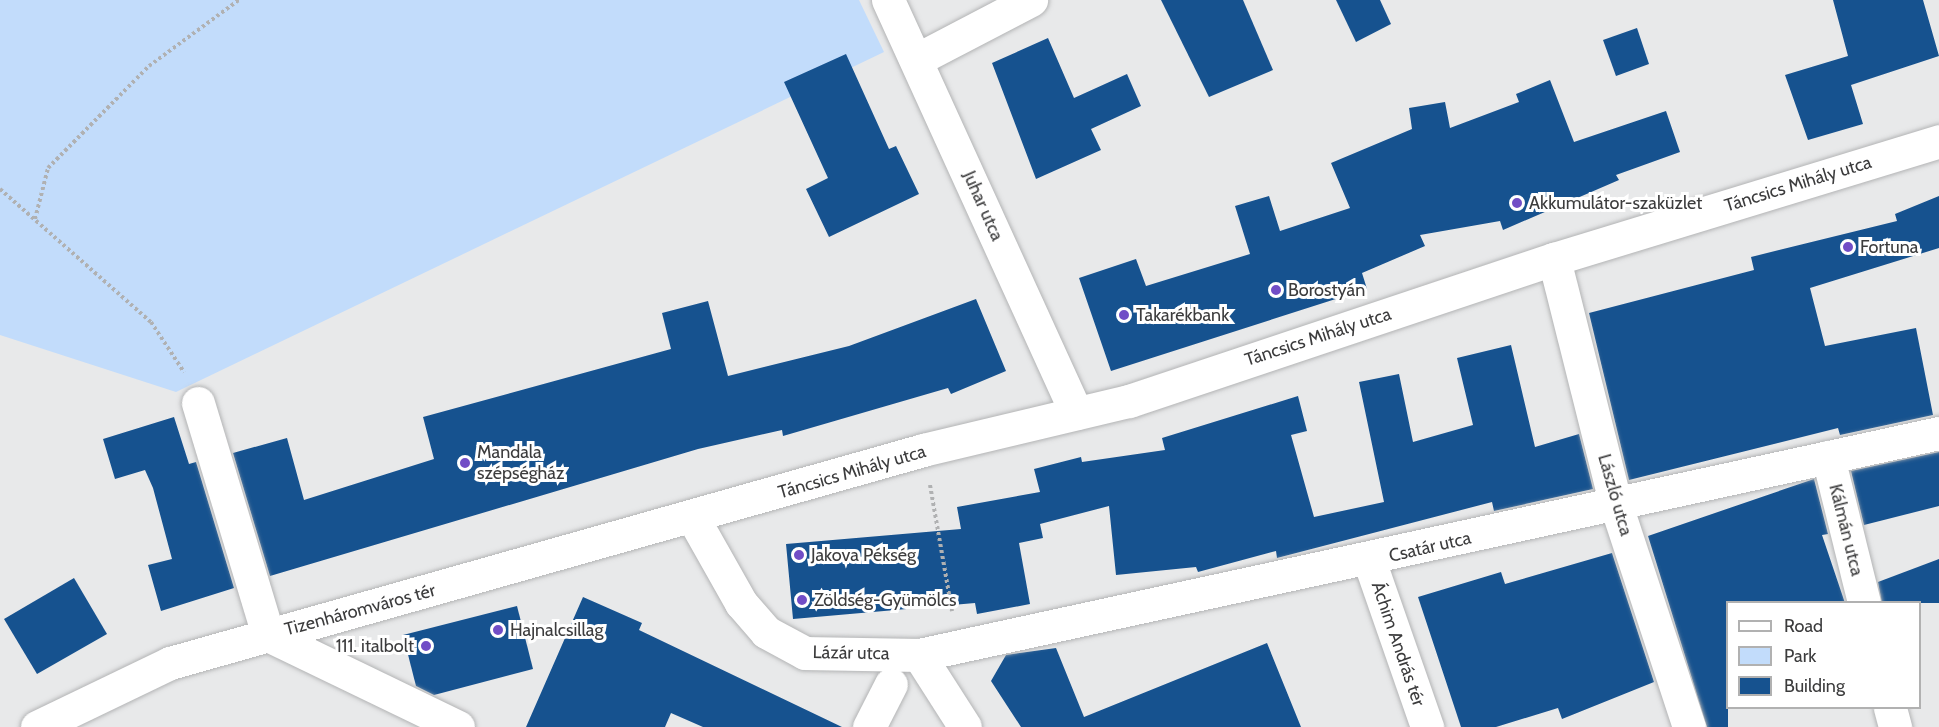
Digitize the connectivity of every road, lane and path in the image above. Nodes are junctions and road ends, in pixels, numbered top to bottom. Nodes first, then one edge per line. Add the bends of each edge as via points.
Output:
1 (239, 0) edge
2 (888, 0) edge
3 (1031, 0) edge
4 (916, 60) junction
5 (1939, 141) edge
6 (0, 189) edge
7 (34, 219) junction
8 (1554, 259) junction
9 (198, 402) joint
10 (1076, 413) junction
11 (1939, 434) edge
12 (923, 450) junction
13 (1828, 457) junction
14 (1616, 505) junction
15 (693, 518) junction
16 (1369, 560) junction
17 (1864, 601) edge
18 (268, 635) junction
19 (958, 647) junction
20 (919, 655) junction
21 (891, 684) dead end
22 (1890, 709) edge
23 (37, 727) edge
24 (458, 727) edge
25 (869, 727) edge
26 (964, 727) edge
27 (1426, 727) edge
28 (1689, 727) edge
29 (1895, 727) edge

1 - 7 path via 149,66 48,168
2 - 4 street, Juhar utca
3 - 4 street
4 - 10 street, Juhar utca
5 - 8 street, Táncsics Mihály utca
6 - 7 path
7 - 9 path via 151,322 178,357
8 - 10 street, Táncsics Mihály utca via 1129,401
8 - 14 street, László utca
9 - 18 street
10 - 12 street, Táncsics Mihály utca
11 - 13 street, Csatár utca
12 - 15 street, Táncsics Mihály utca
12 - 19 path
13 - 14 street, Csatár utca
13 - 17 street, Kálmán utca
14 - 16 street, Csatár utca
14 - 28 street, László utca
15 - 18 street, Tizenháromváros tér
15 - 20 street, Lázár utca via 741,603 766,632 805,653
16 - 19 street, Csatár utca
16 - 27 street, Áchim András tér
18 - 23 street, Tizenháromváros tér via 170,663
18 - 24 street
19 - 20 street, Csatár utca
20 - 26 street
21 - 25 street
22 - 29 street

